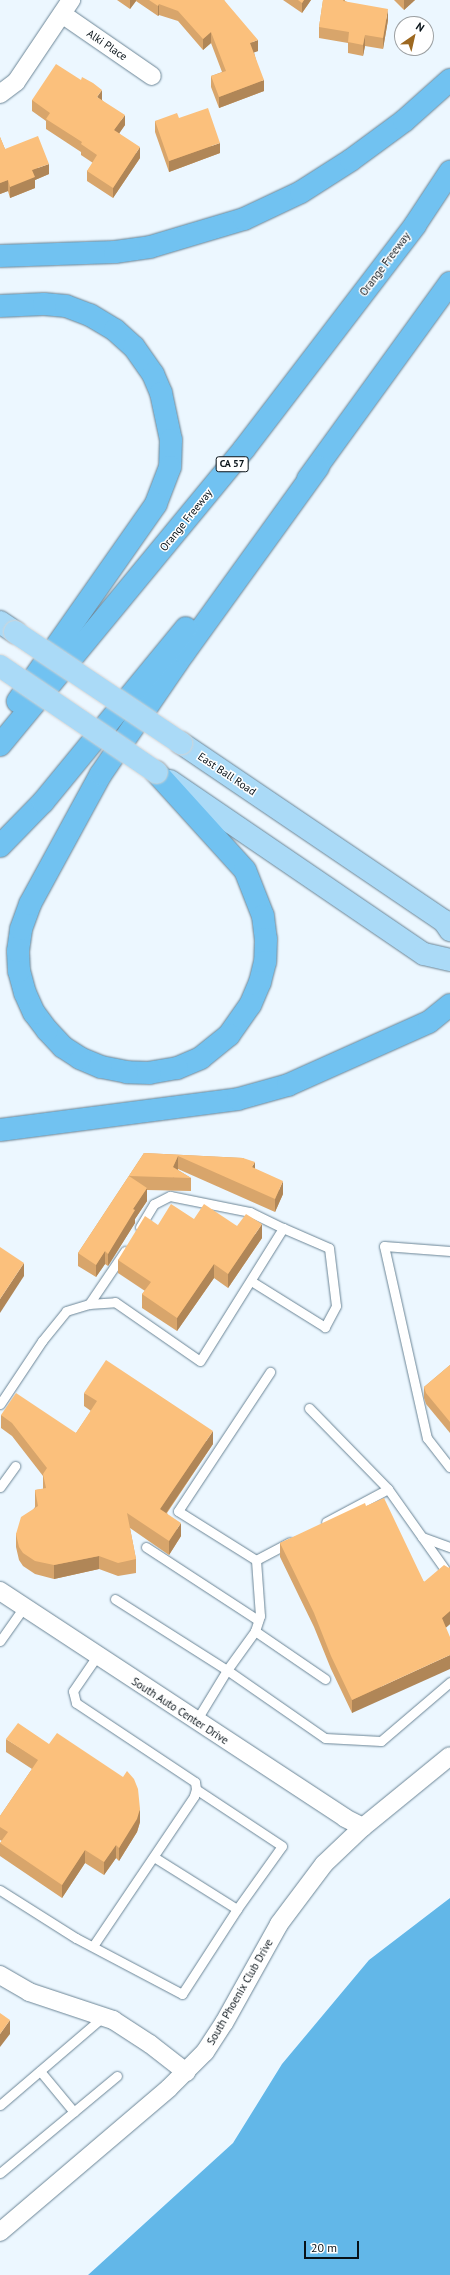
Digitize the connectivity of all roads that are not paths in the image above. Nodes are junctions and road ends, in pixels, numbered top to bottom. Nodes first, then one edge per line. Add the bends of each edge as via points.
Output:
1 (66, 7) edge
2 (152, 76) dead end
3 (450, 80) edge
4 (0, 94) edge
5 (450, 172) edge
6 (0, 256) edge
7 (450, 283) edge
8 (0, 306) edge
9 (318, 467) junction
10 (7, 627) edge
11 (0, 666) edge
12 (0, 727) edge
13 (0, 745) edge
14 (156, 772) junction
15 (0, 846) edge
16 (450, 930) edge
17 (450, 960) edge
18 (450, 1005) edge
19 (0, 1130) edge
20 (283, 1228) junction
21 (450, 1251) edge
22 (251, 1280) junction
23 (89, 1304) junction
24 (270, 1372) dead end
25 (428, 1385) edge
26 (417, 1392) junction
27 (0, 1404) edge
28 (310, 1408) dead end
29 (15, 1466) dead end
30 (450, 1467) edge
31 (0, 1487) edge
32 (388, 1489) junction
33 (318, 1526) edge
34 (298, 1537) edge
35 (422, 1537) junction
36 (146, 1547) dead end
37 (450, 1548) edge
38 (256, 1560) junction
39 (449, 1575) edge
40 (0, 1591) edge
41 (115, 1599) dead end
42 (24, 1607) junction
43 (258, 1620) junction
44 (255, 1631) junction
45 (0, 1641) edge
46 (97, 1656) junction
47 (227, 1670) junction
48 (325, 1679) dead end
49 (450, 1682) edge
50 (196, 1721) junction
51 (450, 1756) edge
52 (196, 1789) junction
53 (363, 1827) junction
54 (154, 1857) junction
55 (0, 1890) edge
56 (237, 1909) junction
57 (93, 1946) junction
58 (0, 1975) edge
59 (104, 2016) junction
60 (40, 2071) junction
61 (186, 2072) junction
62 (117, 2076) dead end
63 (0, 2105) edge
64 (74, 2112) junction
65 (0, 2173) edge
66 (0, 2232) edge

1 - 2 street, Alki Place
1 - 4 street via 16,82
3 - 6 highway via 404,121 351,160 301,192 244,219 150,247 115,252
5 - 13 highway, Orange Freeway / CA 57 via 415,225 244,449
7 - 9 highway
8 - 12 highway via 66,306 90,315 115,330 134,347 153,374 161,393 171,440 170,467 156,504
9 - 14 highway via 184,653 101,774 30,904 21,929 18,951 21,979 34,1013 63,1047 80,1058 101,1067 127,1072 150,1073 176,1068 201,1058 229,1035 250,1005 265,962 263,916 244,870
9 - 15 highway via 43,802
10 - 16 main road, East Ball Road, bridge via 444,921
11 - 14 main road, bridge
14 - 17 main road via 424,954
18 - 19 highway via 429,1022 295,1082 238,1100
20 - 22 lane
20 - 22 lane via 329,1248 336,1306 325,1327
20 - 23 lane via 250,1212 170,1196 154,1204
21 - 26 lane via 384,1246
22 - 23 lane via 200,1361 115,1302
23 - 27 lane via 66,1311 42,1341
24 - 38 lane via 178,1511
25 - 26 lane
26 - 30 lane via 427,1438
28 - 32 lane
29 - 31 lane
32 - 33 lane
32 - 35 lane
34 - 38 lane
35 - 37 lane
35 - 39 lane
36 - 43 lane
38 - 43 lane via 260,1616
40 - 42 street, South Auto Center Drive
41 - 47 lane
42 - 45 lane
42 - 46 street, South Auto Center Drive
43 - 44 lane
44 - 47 lane
44 - 48 lane
46 - 50 street, South Auto Center Drive
46 - 52 lane via 73,1691 76,1703 195,1782
47 - 49 lane via 325,1738 381,1741
47 - 50 lane
50 - 53 street, South Auto Center Drive via 345,1818
51 - 53 street, South Phoenix Club Drive
52 - 54 lane
52 - 56 lane via 282,1846
53 - 61 street, South Phoenix Club Drive via 324,1864 279,1924 224,2023 205,2052
54 - 56 lane
54 - 57 lane
55 - 57 lane
56 - 57 lane via 182,1994
58 - 59 street via 29,1992
59 - 60 lane
59 - 61 street via 124,2026
60 - 63 lane
60 - 64 lane
61 - 66 street, South Phoenix Club Drive
62 - 64 lane
64 - 65 lane

